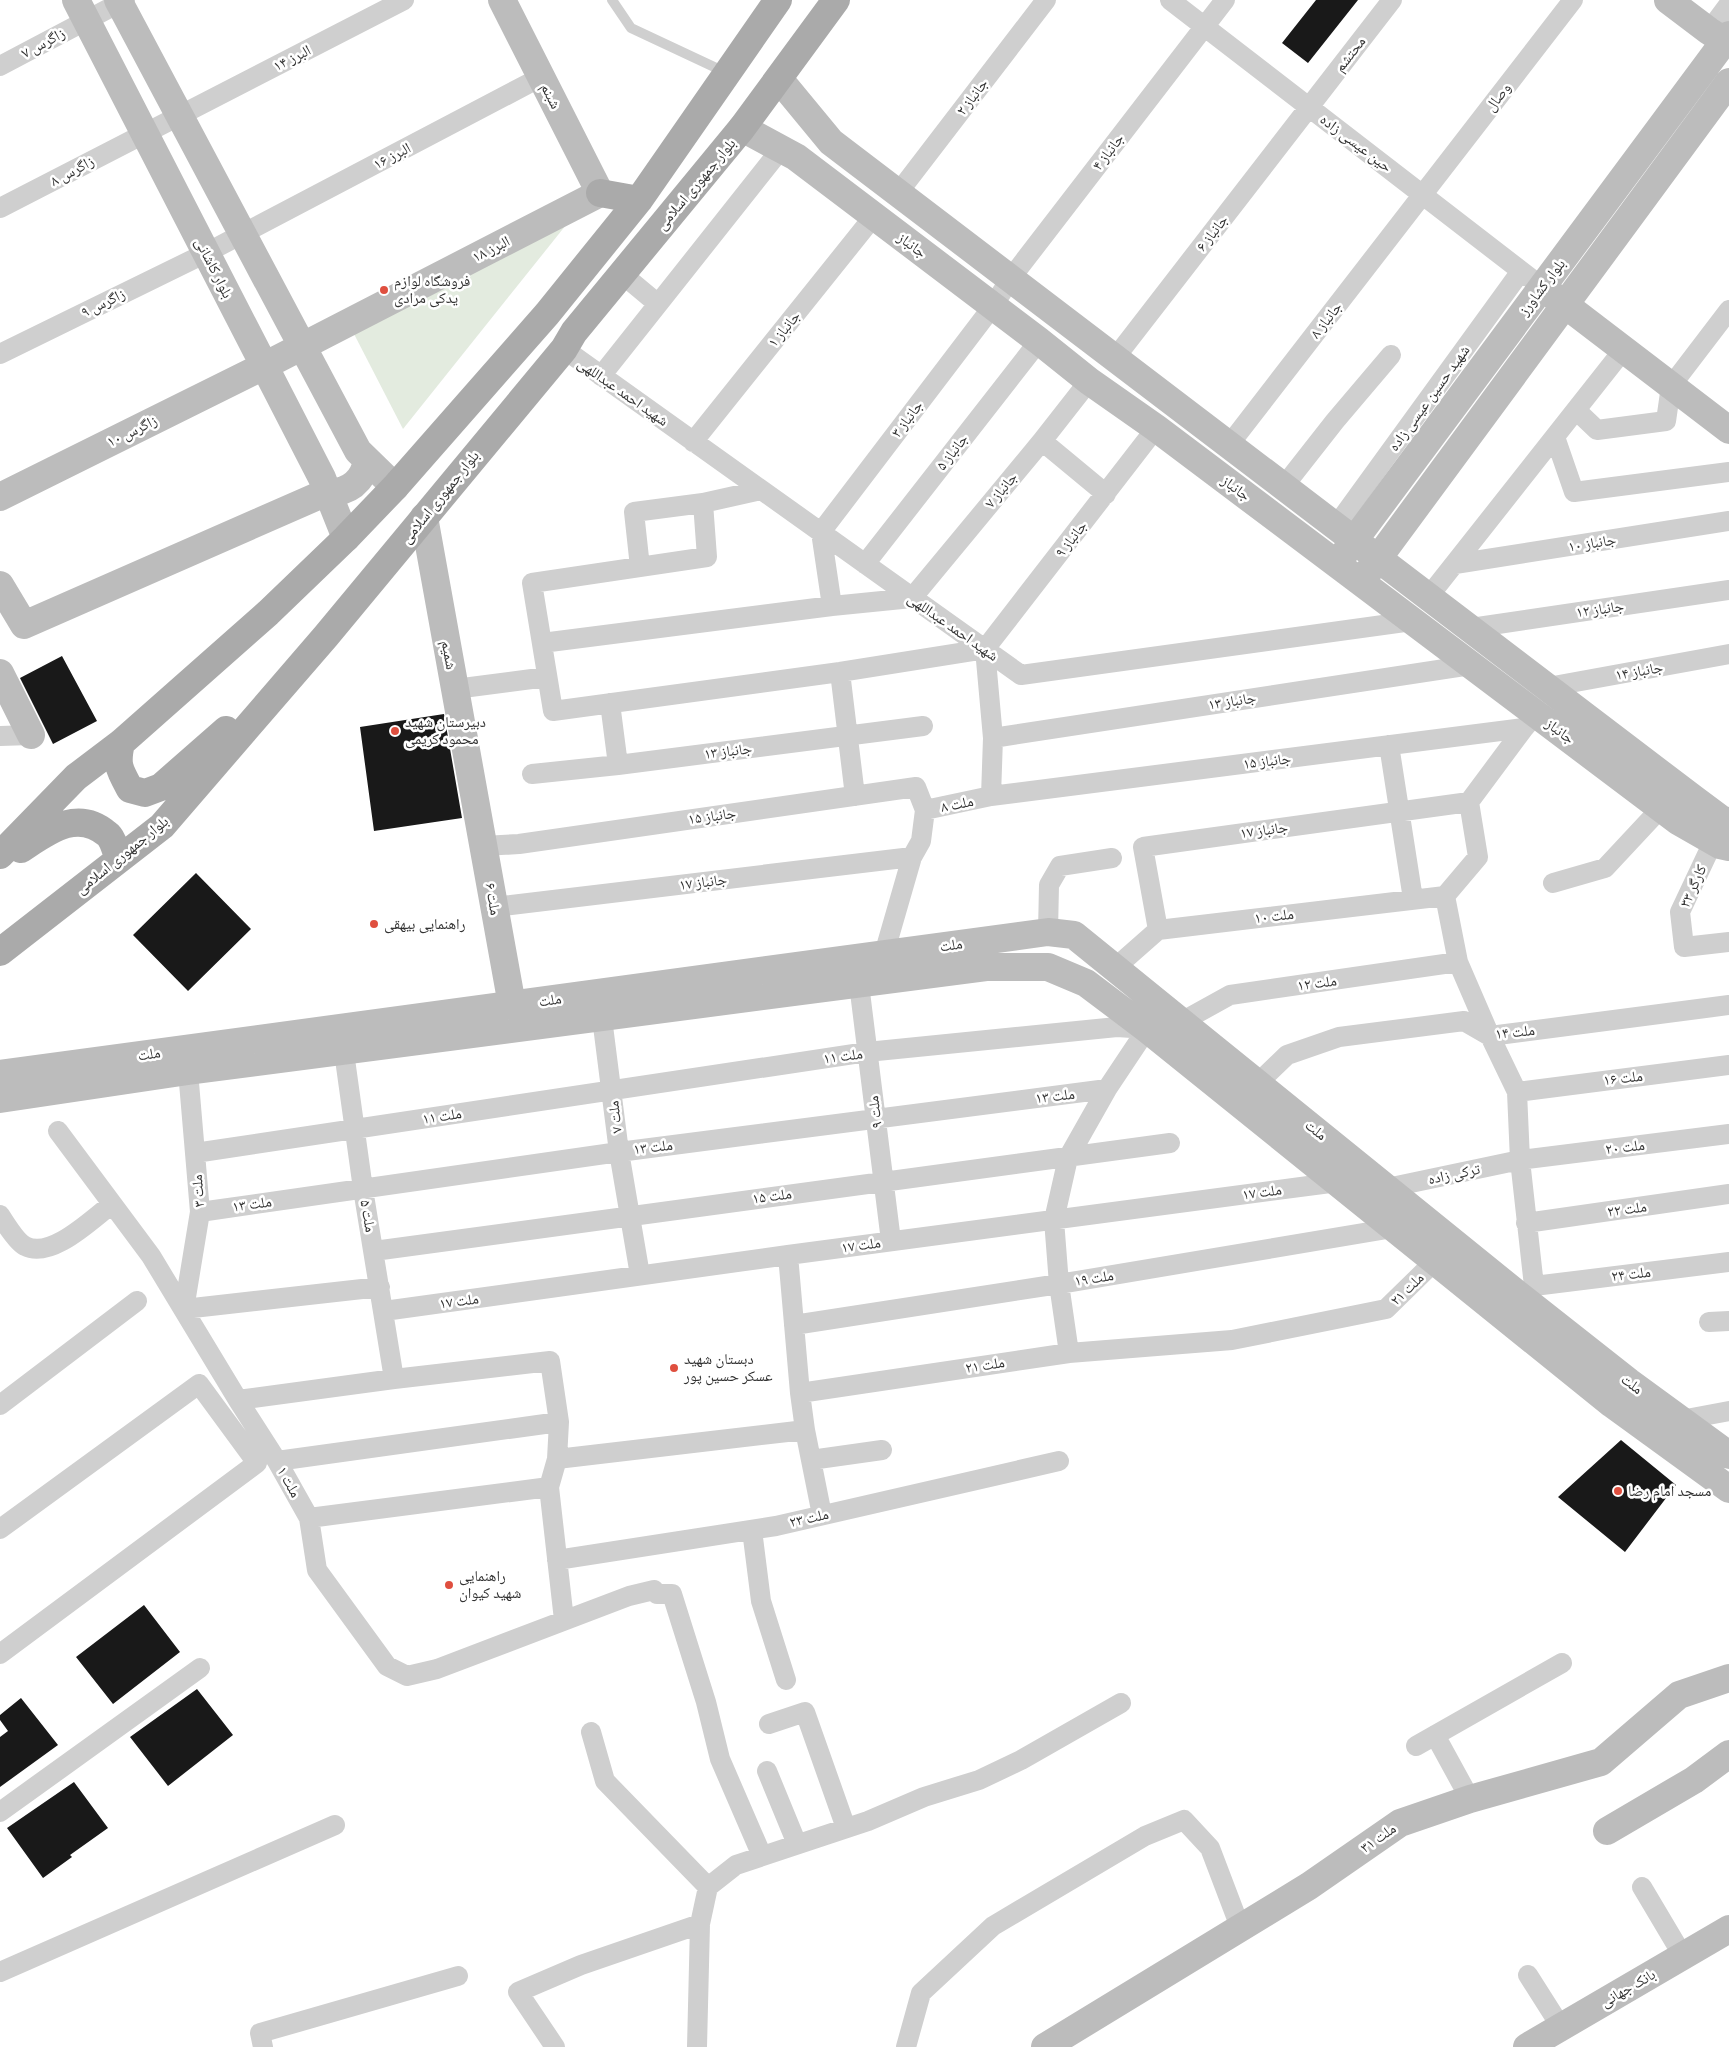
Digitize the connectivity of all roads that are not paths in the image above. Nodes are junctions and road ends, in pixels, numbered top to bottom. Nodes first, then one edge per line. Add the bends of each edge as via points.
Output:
1 (404, 0) edge
2 (502, 0) edge
3 (612, 0) edge
4 (778, 0) edge
5 (836, 0) edge
6 (1046, 0) edge
7 (1170, 0) edge
8 (1225, 0) edge
9 (1392, 0) edge
10 (1573, 0) edge
11 (1668, 0) edge
12 (121, 1) edge
13 (1729, 4) edge
14 (81, 10) edge
15 (1204, 26) junction
16 (1723, 38) edge
17 (0, 66) edge
18 (727, 73) junction
19 (541, 77) junction
20 (779, 79) junction
21 (1729, 82) edge
22 (1309, 107) junction
23 (180, 116) junction
24 (742, 128) junction
25 (144, 133) junction
26 (781, 149) junction
27 (600, 193) junction
28 (898, 194) junction
29 (1423, 195) junction
30 (639, 200) junction
31 (0, 208) edge
32 (874, 216) junction
33 (242, 234) junction
34 (206, 253) junction
35 (622, 274) junction
36 (1011, 278) junction
37 (1532, 279) junction
38 (658, 304) junction
39 (1565, 304) junction
40 (993, 306) junction
41 (1729, 310) edge
42 (1039, 341) junction
43 (302, 346) junction
44 (1624, 349) junction
45 (564, 350) junction
46 (0, 354) edge
47 (1391, 355) dead end
48 (1115, 358) junction
49 (264, 366) junction
50 (601, 376) junction
51 (1089, 381) junction
52 (1671, 386) junction
53 (1576, 410) junction
54 (1156, 428) junction
55 (1729, 430) edge
56 (1555, 437) junction
57 (1042, 441) junction
58 (693, 442) junction
59 (1229, 445) junction
60 (367, 461) junction
61 (1729, 472) edge
62 (1284, 486) junction
63 (395, 487) junction
64 (761, 490) junction
65 (327, 492) junction
66 (1106, 494) junction
67 (0, 497) edge
68 (703, 503) junction
69 (424, 517) junction
70 (1729, 521) edge
71 (821, 532) junction
72 (1345, 533) junction
73 (346, 538) junction
74 (1378, 557) junction
75 (865, 564) junction
76 (1337, 564) junction
77 (1455, 564) junction
78 (640, 567) junction
79 (1362, 583) junction
80 (0, 585) edge
81 (1729, 590) edge
82 (1429, 596) junction
83 (912, 598) junction
84 (832, 606) junction
85 (1412, 621) junction
86 (1471, 628) junction
87 (542, 643) junction
88 (985, 649) junction
89 (1729, 654) edge
90 (301, 664) junction
91 (1471, 665) junction
92 (0, 672) edge
93 (840, 672) junction
94 (547, 677) junction
95 (1548, 687) junction
96 (455, 689) junction
97 (610, 703) junction
98 (1531, 721) junction
99 (923, 726) dead end
100 (31, 734) joint
101 (848, 735) junction
102 (0, 736) edge
103 (993, 738) junction
104 (121, 742) junction
105 (1389, 745) junction
106 (618, 765) junction
107 (532, 774) dead end
108 (474, 792) joint
109 (855, 796) junction
110 (992, 796) junction
111 (1694, 800) junction
112 (1469, 802) junction
113 (925, 810) junction
114 (1400, 812) junction
115 (1669, 814) junction
116 (1724, 837) edge
117 (483, 846) junction
118 (0, 856) edge
119 (912, 857) junction
120 (1112, 858) dead end
121 (118, 859) junction
122 (0, 863) edge
123 (1553, 883) dead end
124 (1445, 896) junction
125 (1413, 899) junction
126 (494, 907) junction
127 (1158, 930) junction
128 (1048, 932) junction
129 (1729, 942) edge
130 (0, 952) edge
131 (884, 954) junction
132 (1458, 962) junction
133 (1116, 967) junction
134 (859, 984) junction
135 (512, 1005) junction
136 (1729, 1005) edge
137 (1174, 1015) junction
138 (602, 1018) junction
139 (1147, 1029) junction
140 (1490, 1036) junction
141 (344, 1052) junction
142 (868, 1052) junction
143 (1729, 1065) edge
144 (188, 1071) junction
145 (0, 1074) edge
146 (1258, 1082) junction
147 (1107, 1089) junction
148 (612, 1090) junction
149 (1517, 1092) junction
150 (0, 1098) edge
151 (876, 1119) junction
152 (355, 1130) junction
153 (58, 1131) dead end
154 (1729, 1134) edge
155 (1170, 1143) dead end
156 (195, 1152) junction
157 (619, 1152) junction
158 (1068, 1158) junction
159 (1520, 1160) junction
160 (883, 1181) junction
161 (1338, 1182) junction
162 (363, 1188) junction
163 (1388, 1188) junction
164 (1729, 1194) edge
165 (112, 1204) junction
166 (200, 1212) junction
167 (0, 1216) edge
168 (629, 1216) junction
169 (1054, 1220) junction
170 (1526, 1223) junction
171 (1393, 1228) junction
172 (891, 1241) junction
173 (374, 1251) junction
174 (788, 1255) junction
175 (1436, 1261) junction
176 (1729, 1262) edge
177 (640, 1275) junction
178 (1059, 1284) junction
179 (380, 1287) junction
180 (137, 1300) dead end
181 (1520, 1300) junction
182 (184, 1309) junction
183 (384, 1311) junction
184 (794, 1325) junction
185 (1068, 1353) junction
186 (394, 1379) junction
187 (800, 1394) junction
188 (238, 1400) junction
189 (0, 1405) edge
190 (1729, 1410) edge
191 (1681, 1420) junction
192 (559, 1422) junction
193 (805, 1430) junction
194 (882, 1450) dead end
195 (1729, 1455) edge
196 (557, 1459) junction
197 (811, 1460) junction
198 (277, 1461) junction
199 (1059, 1461) dead end
200 (549, 1487) junction
201 (1729, 1489) edge
202 (822, 1515) junction
203 (309, 1518) junction
204 (0, 1529) edge
205 (752, 1530) junction
206 (557, 1560) junction
207 (564, 1620) junction
208 (0, 1654) edge
209 (1562, 1663) dead end
210 (200, 1668) dead end
211 (1729, 1678) edge
212 (786, 1680) dead end
213 (1121, 1703) dead end
214 (769, 1724) dead end
215 (592, 1732) dead end
216 (1435, 1735) junction
217 (1416, 1746) dead end
218 (1729, 1754) edge
219 (767, 1771) dead end
220 (1470, 1799) junction
221 (0, 1812) edge
222 (334, 1825) dead end
223 (846, 1828) junction
224 (1607, 1831) dead end
225 (797, 1844) junction
226 (762, 1856) junction
227 (708, 1887) junction
228 (1642, 1887) dead end
229 (700, 1924) junction
230 (1240, 1927) junction
231 (1729, 1930) edge
232 (1683, 1956) junction
233 (0, 1972) edge
234 (1528, 1975) dead end
235 (458, 1976) dead end
236 (1562, 2027) junction
237 (263, 2047) edge
238 (555, 2047) edge
239 (697, 2047) edge
240 (906, 2047) edge
241 (1045, 2047) edge
242 (1527, 2047) edge

1 - 23 street, البرز ۱۴
2 - 19 main road, شبنم
3 - 18 lane via 631,28
4 - 18 main road
5 - 20 main road, بلوار جمهوری اسلامی
6 - 28 street, جانباز ۲
7 - 15 street, حین عیسی زاده
8 - 15 street, جانباز ۴
9 - 22 street, محتشم
10 - 29 street, وصال
11 - 16 main road
12 - 14 street, زاگرس ۷
12 - 23 main road
13 - 16 street
14 - 17 street, زاگرس ۷
14 - 25 main road, بلوار کاشانی
15 - 22 street, حین عیسی زاده
15 - 36 street, جانباز ۴
16 - 37 main road, بلوار کشاورز
18 - 30 main road
19 - 27 main road, شبنم
19 - 33 street, البرز ۱۶
20 - 24 main road, بلوار جمهوری اسلامی
20 - 28 main road, جانباز via 831,142
21 - 39 main road, بلوار کشاورز
22 - 29 street, حین عیسی زاده
22 - 48 street, جانباز ۶
23 - 25 street, البرز ۱۴
23 - 33 main road
24 - 26 main road, جانباز
24 - 35 main road, بلوار جمهوری اسلامی
25 - 31 street, زاگرس ۸
25 - 34 main road, بلوار کاشانی
26 - 32 main road, جانباز
26 - 38 street
27 - 30 main road
27 - 43 main road, البرز ۱۸
28 - 36 main road, جانباز
29 - 37 street, حین عیسی زاده
29 - 59 street, جانباز ۸
30 - 63 main road via 547,314
32 - 40 main road, جانباز
32 - 58 street, جانباز ۱
33 - 34 street, البرز ۱۶
33 - 43 main road
34 - 46 street, زاگرس ۹
34 - 49 main road, بلوار کاشانی
35 - 38 street
35 - 45 main road, بلوار جمهوری اسلامی via 574,332
36 - 40 street, جانباز ۴
36 - 48 main road, جانباز
37 - 39 main road
37 - 72 main road, بلوار کشاورز
38 - 50 street
39 - 44 main road
39 - 74 main road, بلوار کشاورز
40 - 42 main road, جانباز
40 - 71 street, جانباز ۳
41 - 52 street
42 - 51 main road, جانباز
42 - 75 street, جانباز ۵
43 - 49 main road, البرز ۱۸
43 - 60 main road via 358,451
44 - 52 main road
44 - 53 street
45 - 50 street, شهید احمد عبداللهی
45 - 69 main road, بلوار جمهوری اسلامی
47 - 62 street
48 - 59 main road, جانباز
49 - 65 main road, بلوار کاشانی
49 - 67 main road, زاگرس ۱۰
50 - 58 street, شهید احمد عبداللهی
51 - 54 main road, جانباز
51 - 57 street, جانباز ۷
52 - 53 street via 1666,421 1597,430
52 - 55 main road
53 - 56 street
54 - 66 street, جانباز ۹
54 - 76 main road, جانباز
56 - 61 street via 1574,492
56 - 77 street
57 - 66 street
57 - 83 street, جانباز ۷
58 - 64 street, شهید احمد عبداللهی
59 - 62 main road, جانباز
60 - 63 main road
60 - 65 main road via 365,470 354,485
62 - 72 main road, جانباز
63 - 73 main road
64 - 68 street
64 - 71 street, شهید احمد عبداللهی
65 - 73 main road, بلوار کاشانی
65 - 80 main road via 24,625
66 - 88 street, جانباز ۹
68 - 78 street via 707,557
68 - 78 street via 634,512
69 - 90 main road, بلوار جمهوری اسلامی
69 - 96 main road, شمیم
70 - 77 street, جانباز ۱۰
71 - 75 street, شهید احمد عبداللهی
71 - 84 street
72 - 74 main road, جانباز
72 - 76 main road, بلوار کشاورز
73 - 104 main road via 268,613
74 - 79 main road, بلوار کشاورز
74 - 82 main road, جانباز
75 - 83 street, شهید احمد عبداللهی
76 - 79 main road, جانباز
77 - 82 street
78 - 87 street via 532,583
79 - 85 main road, جانباز
81 - 86 street, جانباز ۱۲
82 - 86 main road, جانباز
83 - 84 street
83 - 88 street, شهید احمد عبداللهی
84 - 87 street
85 - 88 street, شهید احمد عبداللهی via 1021,675
85 - 91 main road, جانباز
86 - 95 main road, جانباز
87 - 94 street
88 - 93 street
88 - 103 street, ملت ۸
89 - 95 street, جانباز ۱۴
90 - 104 main road via 161,787 145,793 130,789 117,759
90 - 121 main road, بلوار جمهوری اسلامی via 162,826
91 - 98 main road, جانباز
91 - 103 street, جانباز ۱۳
92 - 100 main road
93 - 97 street
93 - 101 street
94 - 96 street
94 - 97 street via 553,711
95 - 111 main road, جانباز
96 - 108 main road, شمیم
97 - 106 street
98 - 105 street, جانباز ۱۵
98 - 112 street
98 - 115 main road, جانباز
99 - 101 street, جانباز ۱۳
100 - 102 street
101 - 106 street, جانباز ۱۳
101 - 109 street
103 - 110 street, ملت ۸
104 - 118 main road via 76,778
105 - 110 street, جانباز ۱۵
105 - 114 street
106 - 107 street, جانباز ۱۳
108 - 117 main road, ملت ۶
109 - 113 street, جانباز ۱۵ via 916,787
109 - 117 street, جانباز ۱۵ via 519,844
110 - 113 street, ملت ۸
111 - 115 main road
111 - 116 main road, جانباز
112 - 114 street, جانباز ۱۷
112 - 124 street via 1478,857
113 - 119 street, ملت ۸ via 921,841
114 - 125 street
114 - 127 street, جانباز ۱۷ via 1143,846
115 - 116 main road, جانباز
115 - 123 street via 1605,868
116 - 129 street, کارگر ۳۳ via 1680,912 1684,947
117 - 126 main road, ملت ۶
119 - 126 street, جانباز ۱۷
119 - 131 street, ملت ۸
120 - 128 street via 1060,866 1049,885
121 - 122 main road via 108,834 77,821 54,828
121 - 130 main road, بلوار جمهوری اسلامی
124 - 125 street, ملت ۱۰
124 - 132 street
125 - 127 street, ملت ۱۰
126 - 135 main road, ملت ۶
127 - 133 street
128 - 131 main road, ملت
128 - 133 main road, ملت via 1074,935
131 - 135 main road, ملت
132 - 137 street, ملت ۱۲ via 1230,995
132 - 140 street
133 - 137 main road, ملت
134 - 138 main road, ملت
134 - 139 main road, ملت via 986,967 1048,967 1086,983
134 - 142 street, ملت ۹
135 - 145 main road, ملت
136 - 140 street, ملت ۱۴
137 - 139 main road
137 - 146 main road, ملت
138 - 141 main road, ملت
138 - 148 street, ملت ۷
139 - 142 street, ملت ۱۱ via 1117,1027
139 - 147 street
139 - 161 main road, ملت
140 - 146 street, ملت ۱۴ via 1464,1021 1340,1037 1287,1056
140 - 149 street
141 - 144 main road, ملت
141 - 152 street, ملت ۵
142 - 148 street, ملت ۱۱
142 - 151 street, ملت ۹
143 - 149 street, ملت ۱۶
144 - 150 main road, ملت
144 - 156 street, ملت ۳
146 - 163 main road, ملت
147 - 151 street, ملت ۱۳
147 - 158 street
148 - 152 street, ملت ۱۱
148 - 157 street, ملت ۷
149 - 159 street
151 - 157 street, ملت ۱۳
151 - 160 street, ملت ۹
152 - 156 street, ملت ۱۱
152 - 162 street, ملت ۵
153 - 165 street, ملت ۱
154 - 159 street, ملت ۲۰
155 - 158 street, ملت ۱۵
156 - 166 street, ملت ۳
157 - 162 street, ملت ۱۳
157 - 168 street, ملت ۷
158 - 160 street, ملت ۱۵
158 - 169 street
159 - 163 street, ترکی زاده
159 - 170 street
160 - 168 street, ملت ۱۵
160 - 172 street, ملت ۹
161 - 169 street, ملت ۱۷
161 - 171 main road, ملت
162 - 166 street, ملت ۱۳
162 - 173 street, ملت ۵
163 - 181 main road, ملت
164 - 170 street, ملت ۲۲
165 - 167 street via 62,1241 42,1250 24,1246
165 - 182 street, ملت ۱ via 151,1256
166 - 182 street, ملت ۳
168 - 173 street, ملت ۱۵
168 - 177 street, ملت ۷
169 - 172 street, ملت ۱۷
169 - 178 street
170 - 181 street
171 - 175 main road, ملت
171 - 178 street, ملت ۱۹
172 - 174 street, ملت ۱۷
173 - 179 street, ملت ۵
174 - 177 street, ملت ۱۷
174 - 184 street
175 - 181 main road, ملت
175 - 185 street, ملت ۲۱ via 1386,1309 1232,1340
176 - 181 street, ملت ۲۴
177 - 183 street, ملت ۱۷
178 - 184 street, ملت ۱۹
178 - 185 street
179 - 182 street
179 - 183 street, ملت ۵
180 - 189 street
181 - 191 main road, ملت
181 - 201 main road, ملت via 1612,1404
182 - 188 street, ملت ۱
183 - 186 street, ملت ۵
184 - 187 street
185 - 187 street, ملت ۲۱
186 - 188 street
186 - 192 street via 550,1360
187 - 193 street
188 - 198 street, ملت ۱
190 - 191 street
191 - 195 main road, ملت
192 - 196 street
192 - 198 street
193 - 196 street
193 - 197 street
194 - 197 street
196 - 200 street
197 - 202 street
198 - 203 street, ملت ۱
199 - 202 street, ملت ۲۳
200 - 203 street
200 - 206 street
202 - 205 street, ملت ۲۳
203 - 207 street, ملت ۱ via 317,1570 387,1666 406,1676 437,1669
204 - 208 street via 199,1384 257,1463
205 - 206 street, ملت ۲۳
205 - 212 street via 761,1600
206 - 207 street
207 - 226 street, ملت ۱ via 629,1596 654,1590 657,1594 672,1594 704,1695 720,1759
209 - 216 street
210 - 221 street
211 - 220 main road, ملت ۳۱ via 1679,1695 1601,1762
213 - 223 street via 979,1780 924,1797
214 - 223 street via 805,1712
215 - 227 street via 605,1782
216 - 217 street
216 - 220 street
218 - 224 main road via 1694,1780
219 - 225 street
220 - 230 main road, ملت ۳۱ via 1400,1823 1309,1886
222 - 233 street
223 - 225 street
225 - 226 street
226 - 227 street via 736,1865
227 - 229 street
228 - 232 street
229 - 238 street via 581,1965 518,1992
229 - 239 street
230 - 240 street via 1210,1848 1184,1820 1145,1836 993,1926 921,1993
230 - 241 main road, ملت ۳۱
231 - 232 main road, بانک جهانی
232 - 236 main road, بانک جهانی
234 - 236 street
235 - 237 street via 260,2033
236 - 242 main road, بانک جهانی

